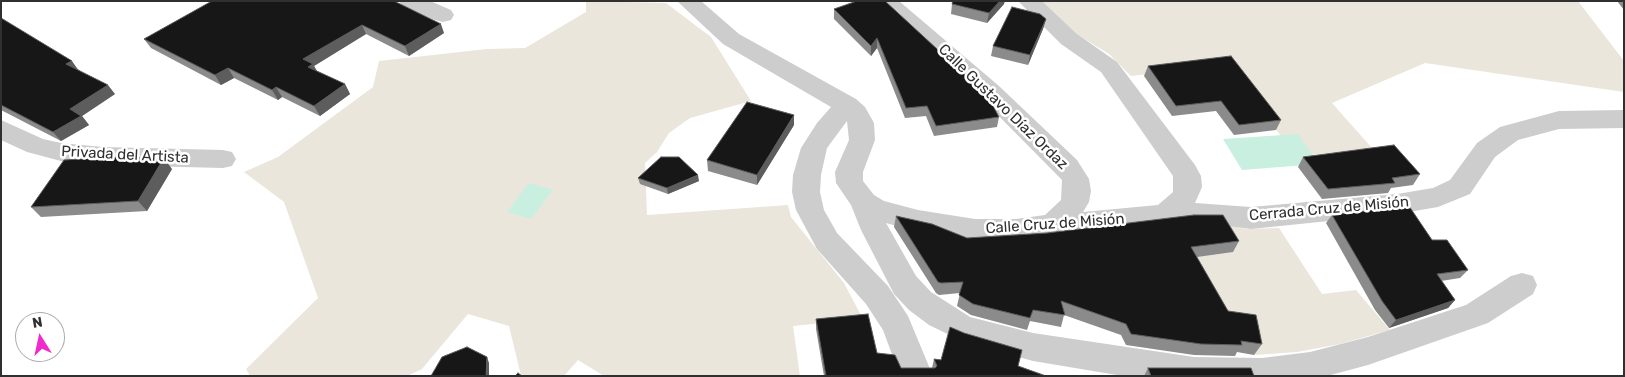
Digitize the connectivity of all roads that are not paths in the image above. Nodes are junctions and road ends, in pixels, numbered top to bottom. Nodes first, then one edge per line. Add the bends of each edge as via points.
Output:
1 (410, 1) edge
2 (688, 1) edge
3 (886, 1) edge
4 (1029, 1) edge
5 (443, 15) dead end
6 (847, 105) junction
7 (1624, 118) edge
8 (1, 129) edge
9 (223, 160) dead end
10 (864, 202) junction
11 (1220, 214) joint
12 (1156, 216) junction
13 (1053, 225) junction
14 (1522, 285) dead end
15 (917, 376) edge

1 - 5 street
2 - 6 street via 731,39
3 - 13 street, Calle Gustavo Díaz Ordaz via 990,92 1067,167 1075,179 1077,191 1068,212
4 - 12 street via 1069,39 1109,67 1182,165 1187,176 1185,197 1168,212
6 - 10 street via 861,123 862,140 848,172 850,183
6 - 15 street via 814,148 807,175 810,210 827,241 878,295 897,325
7 - 11 street, Cerrada Cruz de Misión via 1559,120 1509,133 1486,150 1460,187 1438,197 1251,218
8 - 9 street, Privada del Artista via 36,146 62,152
10 - 13 street, Calle Cruz de Misión via 875,209 918,220 975,230 1016,230
10 - 14 street via 875,230 905,285 940,316 962,328 1033,347 1128,362 1204,371 1262,372 1310,366 1368,351 1477,314
11 - 12 street, Calle Cruz de Misión
12 - 13 street, Calle Cruz de Misión

